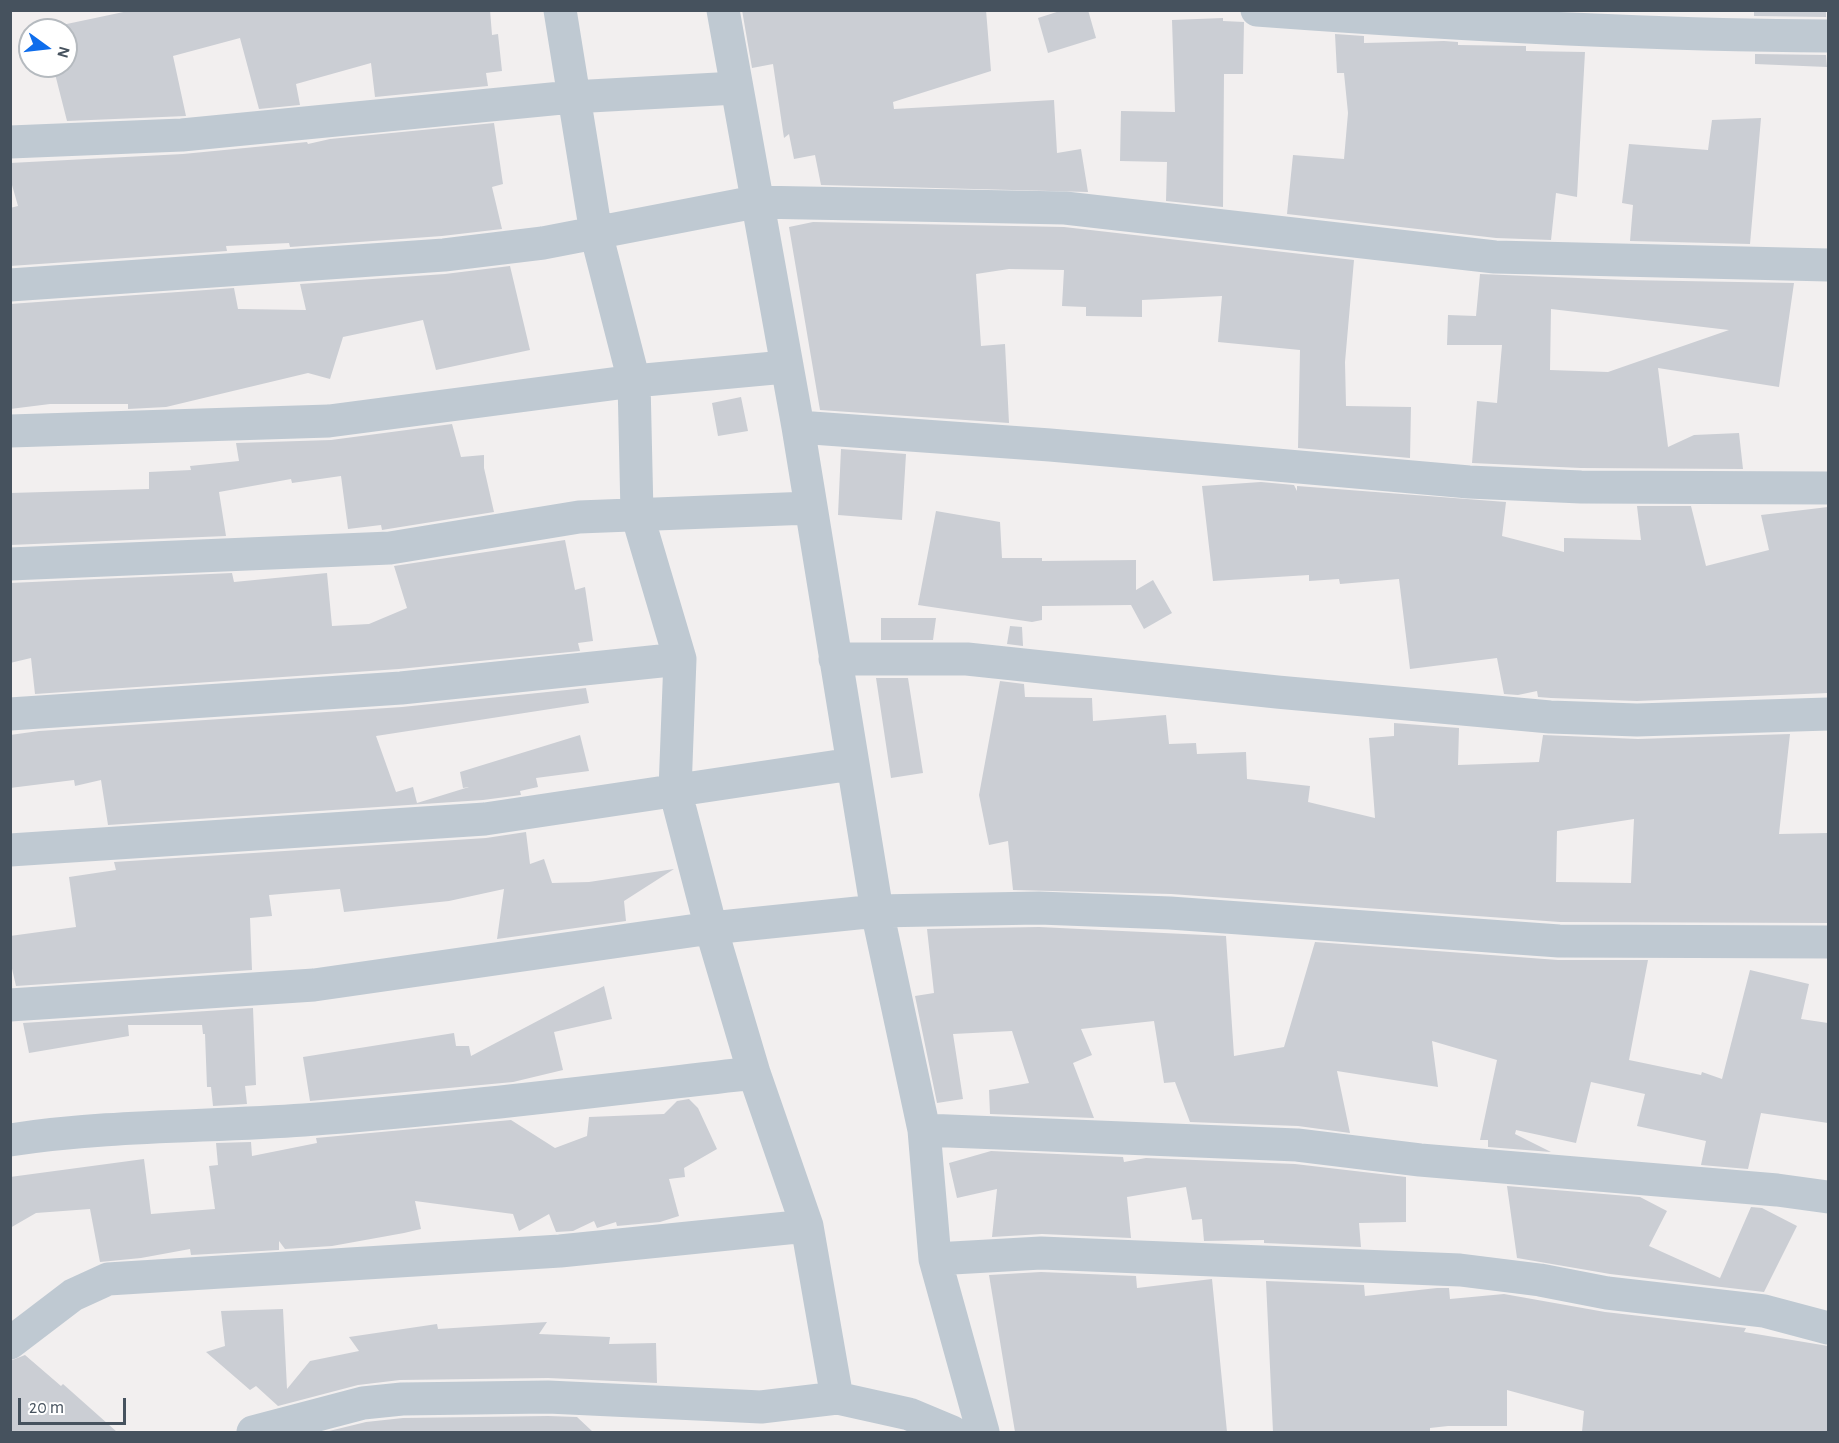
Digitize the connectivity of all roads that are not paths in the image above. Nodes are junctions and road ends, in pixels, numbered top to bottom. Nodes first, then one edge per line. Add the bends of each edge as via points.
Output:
1 (560, 10) edge
2 (723, 10) edge
3 (1257, 10) edge
4 (1828, 36) edge
5 (736, 88) junction
6 (572, 97) junction
7 (10, 142) edge
8 (755, 202) junction
9 (596, 233) junction
10 (1828, 265) edge
11 (10, 285) edge
12 (785, 367) junction
13 (634, 381) junction
14 (798, 427) junction
15 (10, 431) edge
16 (1828, 488) edge
17 (810, 508) junction
18 (636, 514) junction
19 (10, 564) edge
20 (680, 658) junction
21 (835, 659) junction
22 (10, 714) edge
23 (1828, 714) edge
24 (852, 764) junction
25 (675, 790) junction
26 (10, 850) edge
27 (877, 911) junction
28 (711, 928) junction
29 (1828, 942) edge
30 (10, 1005) edge
31 (754, 1073) junction
32 (924, 1130) junction
33 (10, 1140) edge
34 (1828, 1197) edge
35 (807, 1226) junction
36 (935, 1259) junction
37 (1828, 1328) edge
38 (10, 1343) edge
39 (837, 1398) junction
40 (910, 1423) edge
41 (254, 1432) edge
42 (952, 1432) edge
43 (983, 1432) edge

1 - 6 street
2 - 5 street
3 - 4 street via 1484,25
5 - 6 street
5 - 8 street
6 - 7 street via 192,134
6 - 9 street
8 - 9 street
8 - 10 street via 1065,208 1495,257
8 - 12 street
9 - 11 street via 444,255
9 - 13 street
12 - 13 street
12 - 14 street
13 - 15 street via 329,421
13 - 18 street
14 - 16 street via 1469,482 1581,487
14 - 17 street
17 - 18 street
17 - 21 street
18 - 19 street via 551,521 390,548
18 - 20 street
20 - 22 street via 401,688
20 - 25 street
21 - 23 street via 968,659 1550,717 1636,720
21 - 24 street
24 - 25 street
24 - 27 street
25 - 26 street via 485,819
25 - 28 street
27 - 28 street
27 - 29 street via 1039,908 1170,913 1559,941
27 - 32 street
28 - 30 street via 314,985
28 - 31 street
31 - 33 street via 434,1109 73,1132
31 - 35 street
32 - 34 street via 1297,1145
32 - 36 street
35 - 38 street via 560,1251 108,1279 73,1295
35 - 39 street
36 - 37 street via 1041,1253 1460,1270 1607,1293 1764,1311
36 - 43 street
39 - 40 street
39 - 41 street via 761,1407 548,1397 402,1399 363,1403
40 - 42 street

